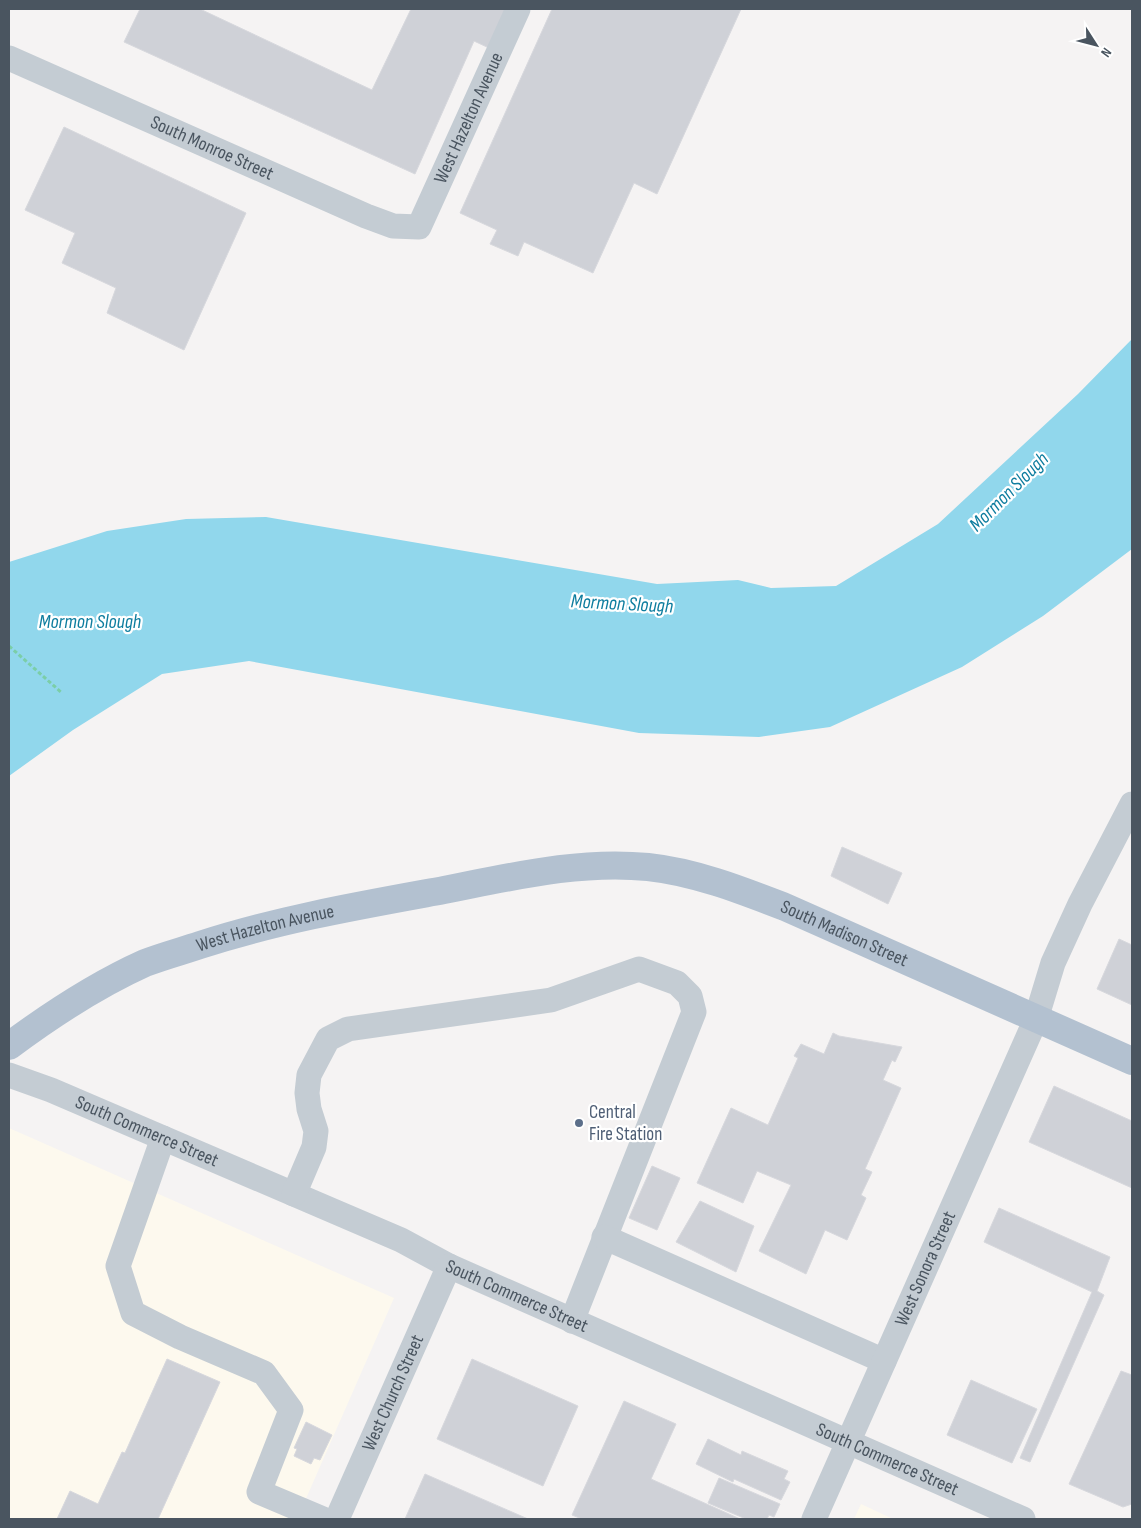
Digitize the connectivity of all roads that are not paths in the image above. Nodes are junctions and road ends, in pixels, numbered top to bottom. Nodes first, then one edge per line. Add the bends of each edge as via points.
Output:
1 (518, 9) edge
2 (9, 58) edge
3 (419, 227) joint
4 (1132, 804) edge
5 (544, 871) joint
6 (1036, 1019) junction
7 (9, 1046) edge
8 (1132, 1061) edge
9 (9, 1075) edge
10 (163, 1138) junction
11 (294, 1194) junction
12 (604, 1237) junction
13 (449, 1266) junction
14 (572, 1321) junction
15 (884, 1361) junction
16 (848, 1443) junction
17 (322, 1519) edge
18 (337, 1519) edge
19 (814, 1519) edge
20 (1023, 1519) edge

1 - 3 street, West Hazelton Avenue
2 - 3 street, South Monroe Street via 366,216 393,226
4 - 6 street, West Sonora Street via 1053,963
5 - 6 main road, South Madison Street via 589,866 649,867 741,890
5 - 7 main road, West Hazelton Avenue via 307,916 147,962 98,986
6 - 8 main road, South Madison Street
6 - 15 street, West Sonora Street
9 - 10 street, South Commerce Street
10 - 11 street, South Commerce Street
10 - 17 street via 118,1266 134,1313 180,1337 264,1373 291,1410 259,1492
11 - 12 street via 314,1147 316,1131 307,1093 309,1075 328,1039 358,1027 551,1000 639,969 677,983 690,996 694,1012
11 - 13 street, South Commerce Street via 400,1240
12 - 14 street
12 - 15 street
13 - 14 street, South Commerce Street
13 - 18 street, West Church Street
14 - 16 street, South Commerce Street
15 - 16 street, West Sonora Street
16 - 19 street, West Sonora Street
16 - 20 street, South Commerce Street

